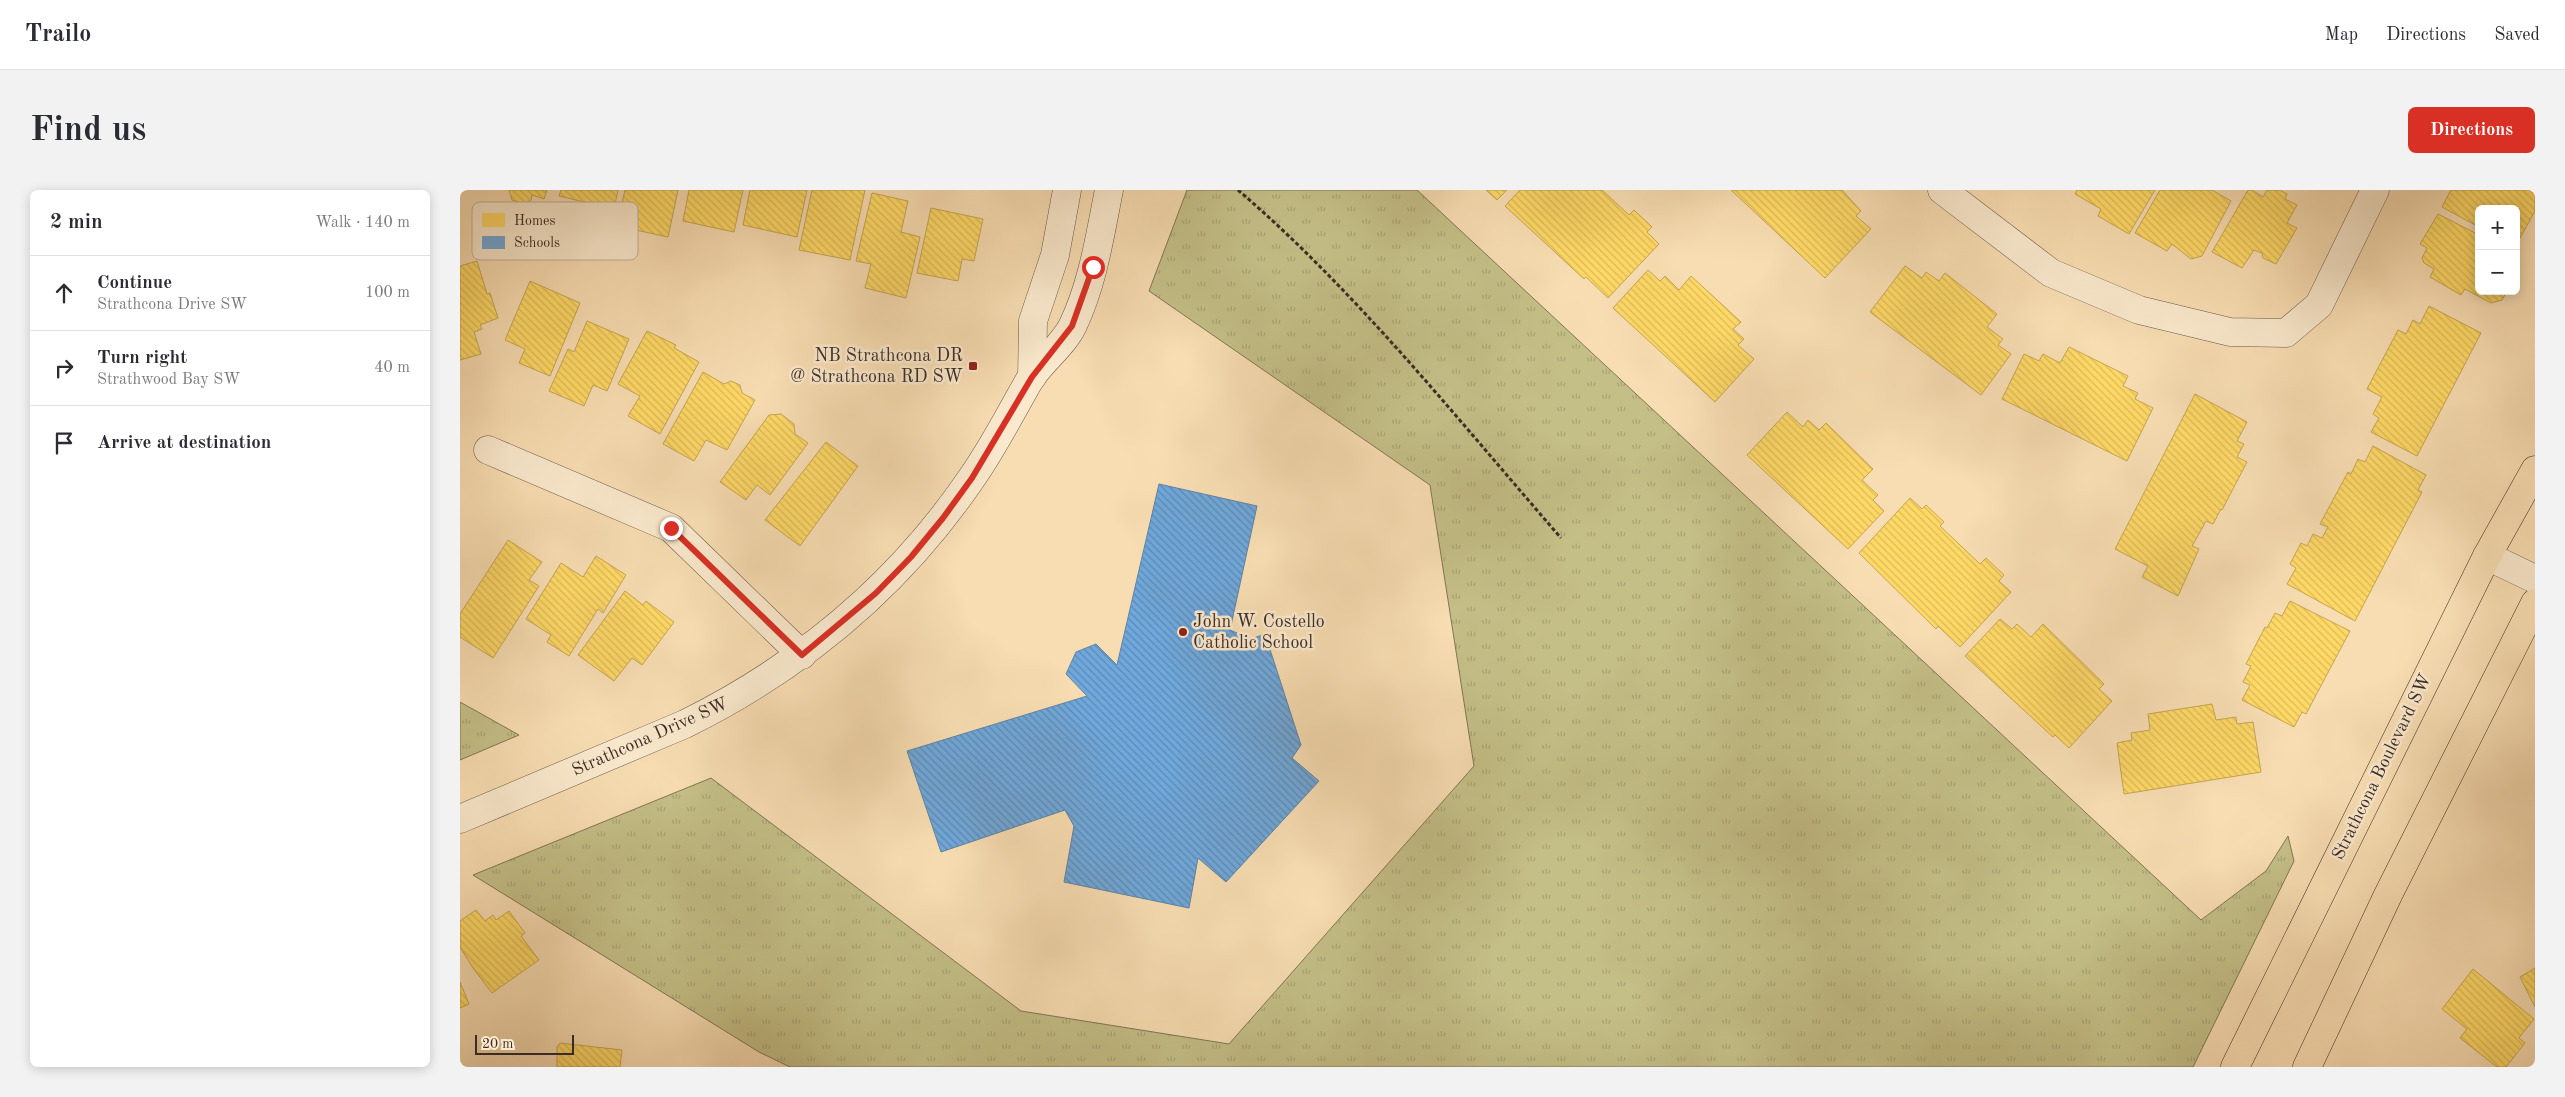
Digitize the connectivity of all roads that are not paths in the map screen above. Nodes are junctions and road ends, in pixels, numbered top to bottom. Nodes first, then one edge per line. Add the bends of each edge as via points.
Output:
1 (1067, 190) edge
2 (1110, 190) edge
3 (1942, 190) edge
4 (2375, 190) edge
5 (1032, 377) junction
6 (488, 450) dead end
7 (2535, 470) edge
8 (2487, 556) junction
9 (2535, 579) edge
10 (2535, 603) edge
11 (802, 655) junction
12 (460, 819) edge
13 (2235, 1067) edge
14 (2307, 1067) edge

1 - 5 street, Strathcona Drive SW via 1054,255 1033,321
2 - 5 street, Strathcona Drive SW via 1093,267 1072,326
3 - 4 street via 2051,273 2139,310 2230,332 2286,332 2319,306
5 - 11 street, Strathcona Drive SW via 972,478 932,531 876,593
6 - 11 street via 671,528
7 - 8 main road, Strathcona Boulevard SW
8 - 9 street
8 - 13 main road, Strathcona Boulevard SW
10 - 14 main road via 2388,895
11 - 12 street, Strathcona Drive SW via 753,688 685,724

